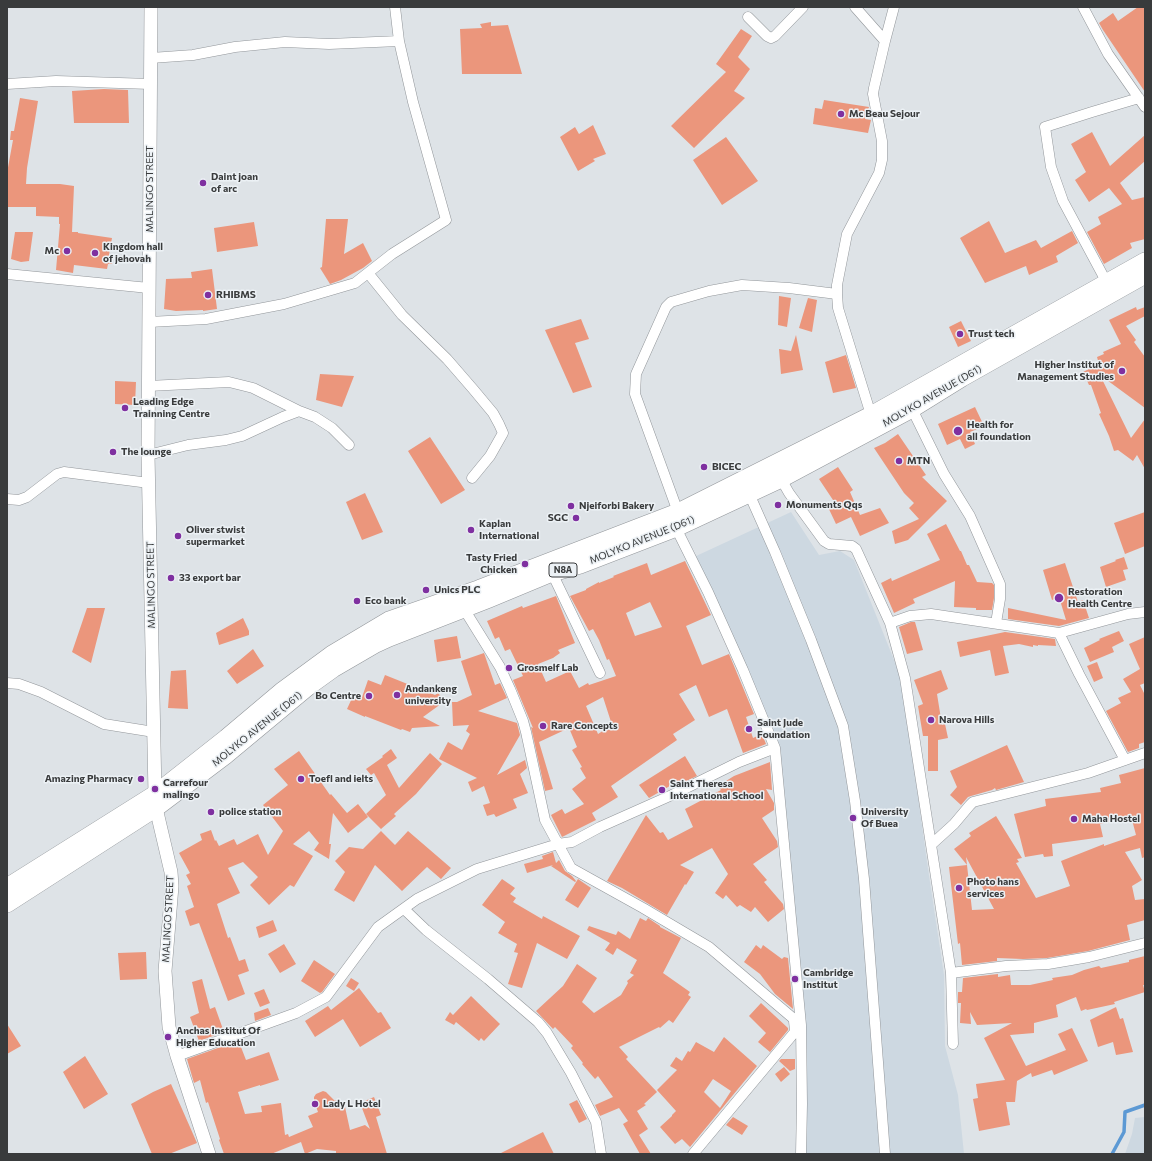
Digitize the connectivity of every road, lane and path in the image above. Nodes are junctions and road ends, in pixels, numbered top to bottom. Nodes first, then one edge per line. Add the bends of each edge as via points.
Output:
1 (151, 7) edge
2 (395, 7) edge
3 (803, 7) edge
4 (855, 7) edge
5 (894, 7) edge
6 (1083, 7) edge
7 (748, 17) dead end
8 (398, 41) junction
9 (885, 41) junction
10 (151, 58) junction
11 (7, 84) edge
12 (150, 84) junction
13 (1142, 103) edge
14 (1145, 261) edge
15 (368, 273) junction
16 (7, 274) edge
17 (1145, 275) edge
18 (1107, 283) junction
19 (149, 288) junction
20 (837, 294) junction
21 (149, 322) junction
22 (148, 386) junction
23 (912, 409) junction
24 (299, 411) junction
25 (871, 415) junction
26 (349, 445) dead end
27 (148, 455) junction
28 (472, 478) dead end
29 (781, 479) junction
30 (149, 483) junction
31 (746, 487) junction
32 (7, 499) edge
33 (677, 520) junction
34 (552, 573) junction
35 (464, 609) junction
36 (1145, 612) edge
37 (890, 623) junction
38 (996, 623) junction
39 (1059, 633) junction
40 (600, 673) dead end
41 (7, 683) edge
42 (154, 732) junction
43 (775, 748) junction
44 (1145, 753) edge
45 (1125, 760) junction
46 (156, 801) junction
47 (558, 844) junction
48 (932, 844) junction
49 (7, 887) edge
50 (7, 904) edge
51 (404, 909) junction
52 (1145, 943) edge
53 (951, 973) junction
54 (797, 1022) junction
55 (953, 1044) dead end
56 (177, 1056) junction
57 (209, 1154) edge
58 (601, 1154) edge
59 (693, 1154) edge
60 (801, 1154) edge
61 (885, 1154) edge

1 - 10 street, MALINGO STREET
2 - 8 street
3 - 7 street via 770,38
4 - 9 street
5 - 9 street
6 - 13 street via 1108,54
8 - 10 street via 329,44 285,42 235,47 193,55
8 - 15 street via 446,220 392,254
9 - 20 street via 874,88 882,141 880,173 847,234
10 - 12 street, MALINGO STREET
11 - 12 street via 56,81
12 - 19 street, MALINGO STREET
13 - 18 street via 1092,112 1045,127 1051,167 1063,202
14 - 18 highway, MOLYKO AVENUE (D61) / N8A
15 - 21 street via 355,283 284,304 206,318
15 - 28 street via 402,315 447,359 493,413 499,424 503,433 490,456
16 - 19 street
17 - 23 highway, MOLYKO AVENUE (D61) / N8A
18 - 25 highway, MOLYKO AVENUE (D61) / N8A
19 - 21 street, MALINGO STREET
20 - 25 street via 838,308
20 - 33 street via 742,285 709,291 672,302 666,307 636,374 635,394
21 - 22 street, MALINGO STREET
22 - 24 street via 229,382 253,388
22 - 27 street, MALINGO STREET
23 - 29 highway, MOLYKO AVENUE (D61) / N8A
23 - 38 street via 944,474 970,516 1000,584
24 - 26 street via 332,428
24 - 27 street via 242,436
25 - 31 highway, MOLYKO AVENUE (D61) / N8A
27 - 30 street, MALINGO STREET
29 - 31 highway, MOLYKO AVENUE (D61) / N8A
29 - 37 street via 824,541 856,549
30 - 32 street via 64,472 57,474 27,497 19,500
30 - 42 street, MALINGO STREET
31 - 33 highway, MOLYKO AVENUE (D61) / N8A
31 - 61 street via 811,640 843,726 864,879
33 - 34 highway, MOLYKO AVENUE (D61) / N8A via 580,565
33 - 43 street
33 - 46 highway, MOLYKO AVENUE (D61) / N8A via 389,620 332,654 283,690
34 - 35 highway, MOLYKO AVENUE (D61) / N8A
34 - 40 street
35 - 46 highway, MOLYKO AVENUE (D61) / N8A via 389,638 333,669 225,756
35 - 47 street via 500,667 523,721 545,820
36 - 39 street via 1128,614
37 - 38 street via 910,616 931,614
37 - 48 street via 905,678
38 - 39 street
39 - 45 street
41 - 42 street via 19,684 41,692 104,724
42 - 46 street, MALINGO STREET
43 - 47 street via 600,826 572,842
43 - 54 street
44 - 45 street
45 - 48 street via 1088,773 973,802
46 - 49 highway, MOLYKO AVENUE (D61) / N8A
46 - 50 highway, MOLYKO AVENUE (D61) / N8A
46 - 56 street, MALINGO STREET via 171,872 165,984 169,1027
47 - 51 street via 477,869 417,899
47 - 54 street via 571,868 709,947
48 - 53 street
51 - 56 street via 378,927 326,997 296,1013
51 - 58 street via 538,1022 547,1033 572,1073 596,1122
52 - 53 street via 1048,964
53 - 55 street
54 - 59 street via 794,1033
54 - 60 street via 802,1104
56 - 57 street, MALINGO STREET

